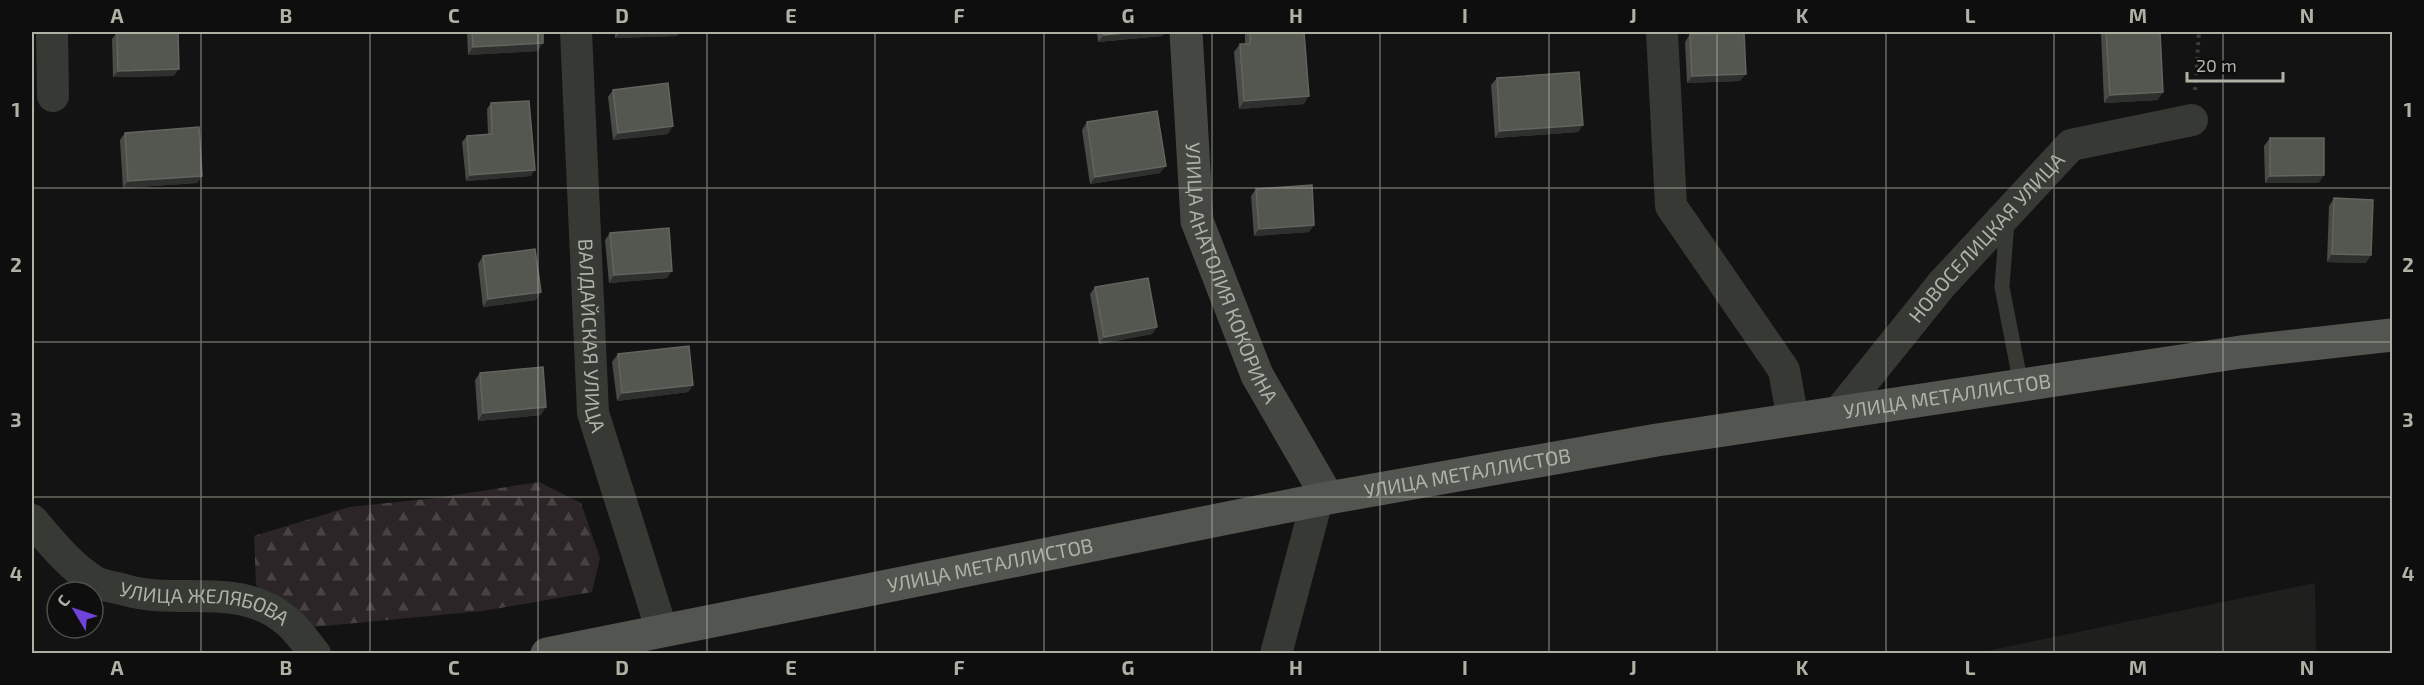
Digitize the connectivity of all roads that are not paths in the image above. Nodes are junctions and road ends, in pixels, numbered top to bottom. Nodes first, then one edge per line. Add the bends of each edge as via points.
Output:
1 (52, 32) edge
2 (576, 32) edge
3 (1186, 32) edge
4 (1662, 32) edge
5 (53, 96) dead end
6 (2192, 120) road end
7 (2007, 214) junction
8 (2392, 335) edge
9 (2022, 385) junction
10 (1838, 413) junction
11 (1793, 420) junction
12 (1323, 499) junction
13 (32, 520) edge
14 (662, 631) junction
15 (315, 654) edge
16 (547, 654) edge
17 (1276, 654) edge

1 - 5 street
2 - 14 street, ВАЛДАЙСКАЯ УЛИЦА via 593,413
3 - 12 street, УЛИЦА АНАТОЛИЯ КОКОРИНА via 1197,221 1257,375
4 - 11 street via 1671,206 1784,370
6 - 7 street, НОВОСЕЛИЦКАЯ УЛИЦА via 2072,145
7 - 9 lane via 2002,287
7 - 10 street, НОВОСЕЛИЦКАЯ УЛИЦА via 1942,284
8 - 9 main road, УЛИЦА МЕТАЛЛИСТОВ via 2241,352
9 - 10 main road, УЛИЦА МЕТАЛЛИСТОВ
10 - 11 main road, УЛИЦА МЕТАЛЛИСТОВ
11 - 12 main road, УЛИЦА МЕТАЛЛИСТОВ
12 - 14 main road, УЛИЦА МЕТАЛЛИСТОВ
12 - 17 street
13 - 15 street, УЛИЦА ЖЕЛЯБОВА via 66,560 96,582 163,597 219,595 253,602 289,622
14 - 16 main road, УЛИЦА МЕТАЛЛИСТОВ

